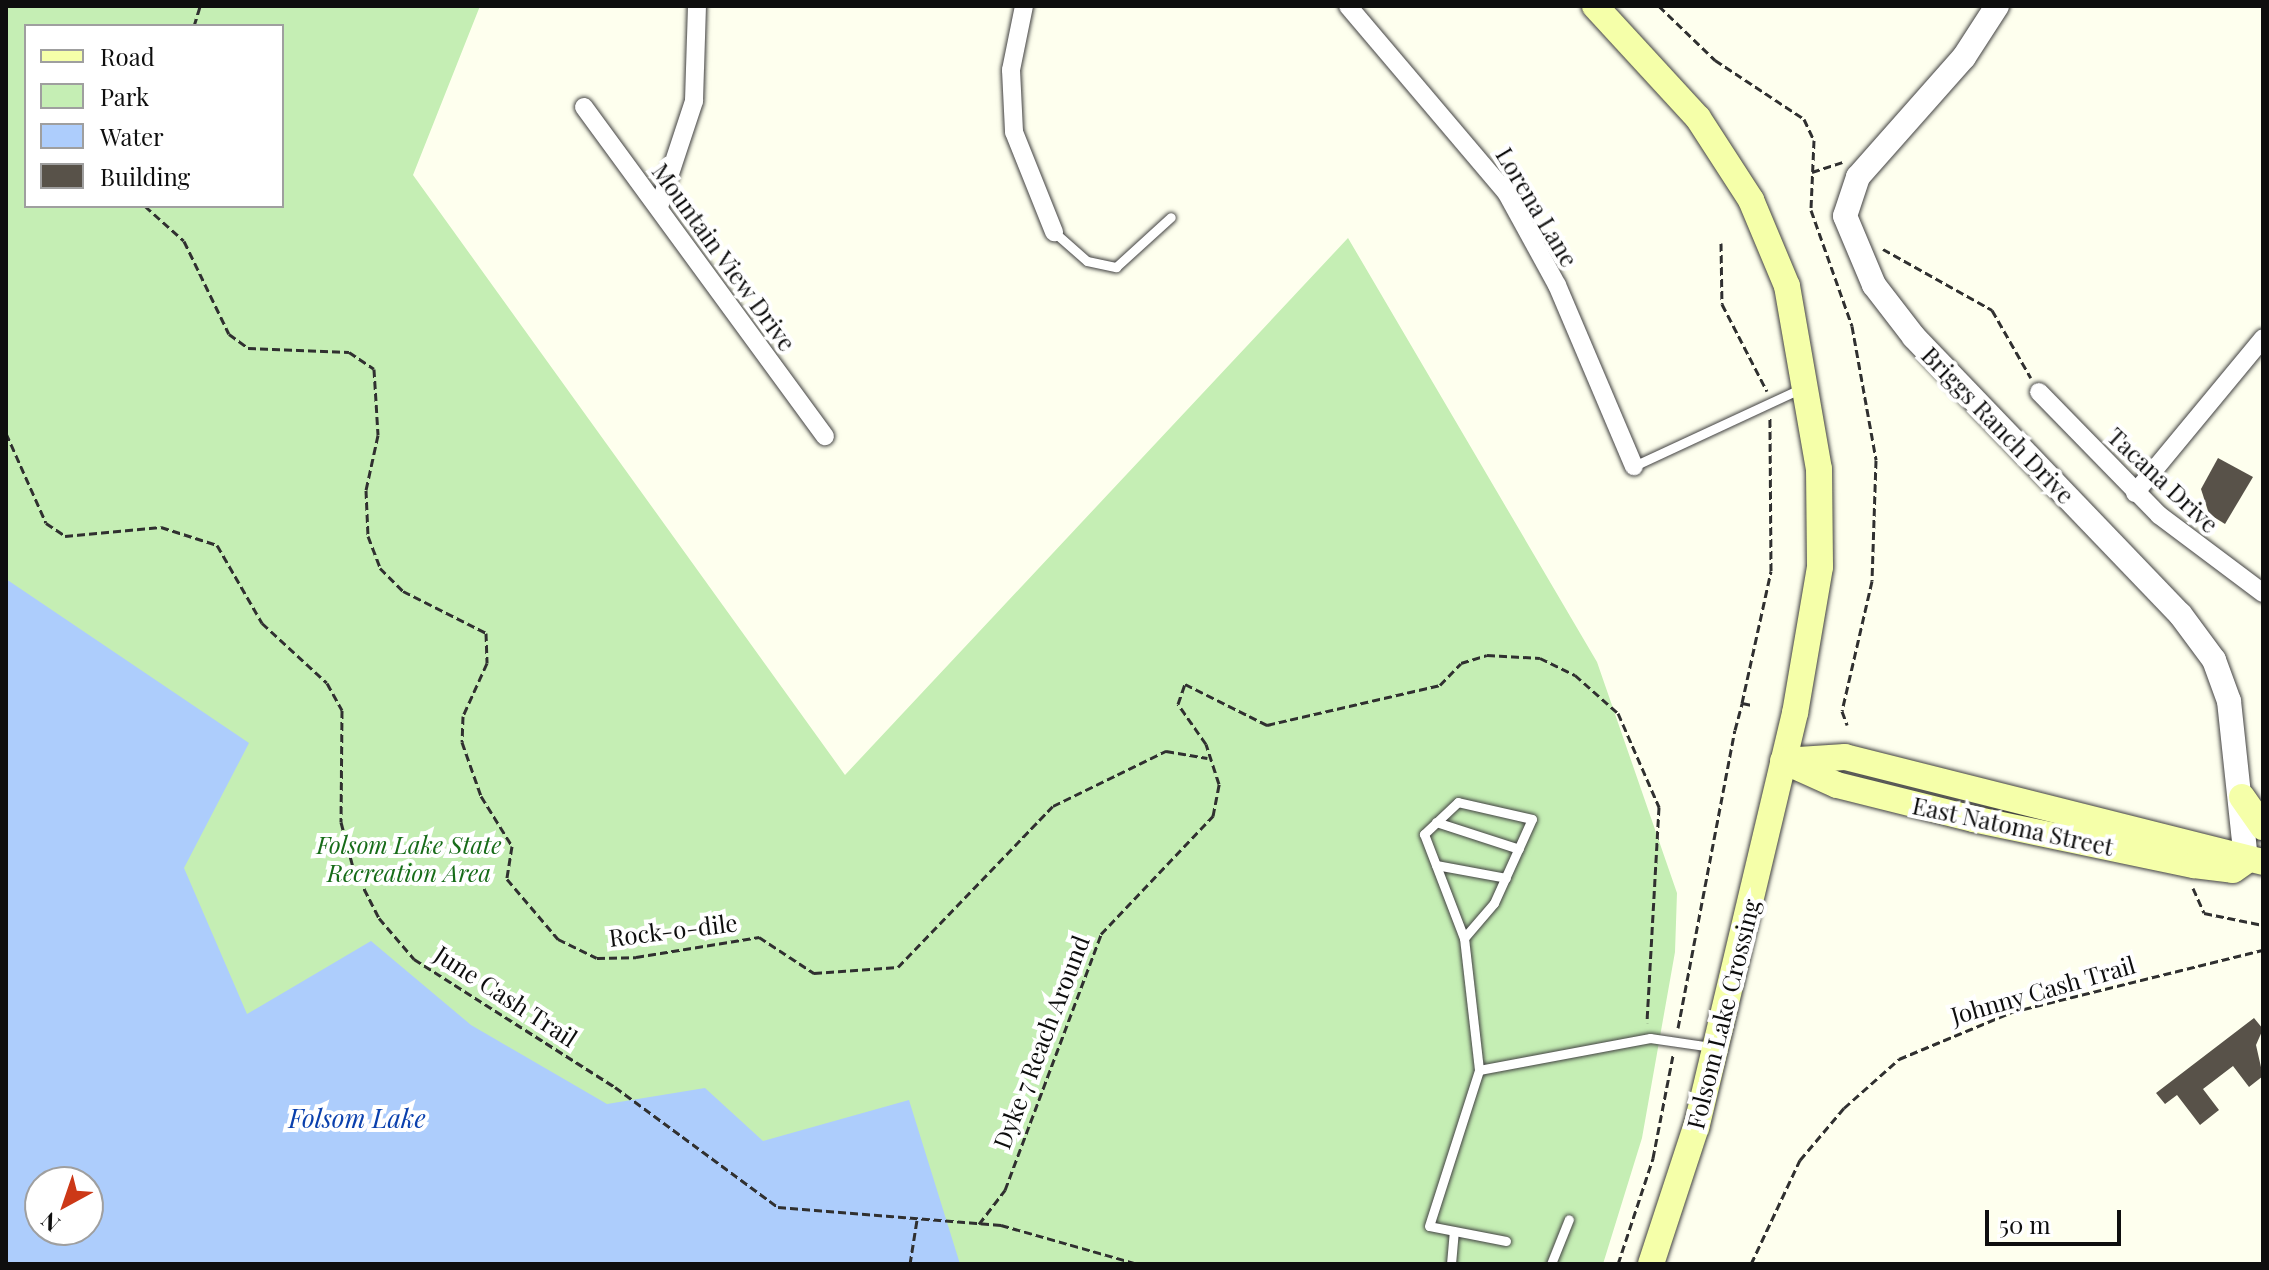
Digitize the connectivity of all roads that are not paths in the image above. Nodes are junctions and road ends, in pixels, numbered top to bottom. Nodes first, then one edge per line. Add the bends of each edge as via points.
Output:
1 (697, 6) edge
2 (1024, 6) edge
3 (1348, 6) edge
4 (1595, 6) edge
5 (1997, 6) edge
6 (584, 107) dead end
7 (659, 207) junction
8 (1171, 217) dead end
9 (1054, 232) joint
10 (2263, 338) edge
11 (1809, 386) junction
12 (2039, 392) road end
13 (825, 436) dead end
14 (1634, 466) joint
15 (2135, 493) junction
16 (2263, 593) edge
17 (1783, 761) junction
18 (2242, 797) junction
19 (1436, 822) junction
20 (2263, 827) edge
21 (1519, 849) junction
22 (2254, 861) edge
23 (1436, 865) junction
24 (1506, 878) junction
25 (1464, 938) junction
26 (1716, 1047) junction
27 (1479, 1070) junction
28 (1569, 1219) dead end
29 (1454, 1232) junction
30 (1506, 1241) dead end
31 (1451, 1264) edge
32 (1551, 1264) edge
33 (1651, 1264) edge

1 - 7 street via 694,101
2 - 9 street via 1011,70 1014,132
3 - 14 street, Lorena Lane via 1506,192 1557,285
4 - 11 main road via 1698,118 1751,200 1787,286
5 - 18 street, Briggs Ranch Drive via 1964,57 1858,177 1845,216 1874,285 1914,337 2206,648 2229,701
6 - 7 street, Mountain View Drive
7 - 13 street, Mountain View Drive
8 - 9 lane via 1116,267 1087,261
10 - 15 street
11 - 14 lane via 1768,400
11 - 17 main road via 1820,567
12 - 15 street, Tacana Drive
15 - 16 street, Tacana Drive
17 - 22 main road, East Natoma Street via 1845,757 2235,850
17 - 22 main road, East Natoma Street via 1837,785 2194,865 2233,870
17 - 26 main road, Folsom Lake Crossing
18 - 20 main road
18 - 22 street, Briggs Ranch Drive via 2237,807
19 - 21 lane
19 - 21 lane via 1458,802 1532,819
19 - 23 lane via 1424,834
21 - 24 lane
23 - 24 lane
23 - 25 lane
24 - 25 lane
25 - 27 lane
26 - 27 lane via 1650,1038
26 - 33 main road, Folsom Lake Crossing
27 - 29 lane via 1429,1226
28 - 32 lane
29 - 30 lane
29 - 31 lane

